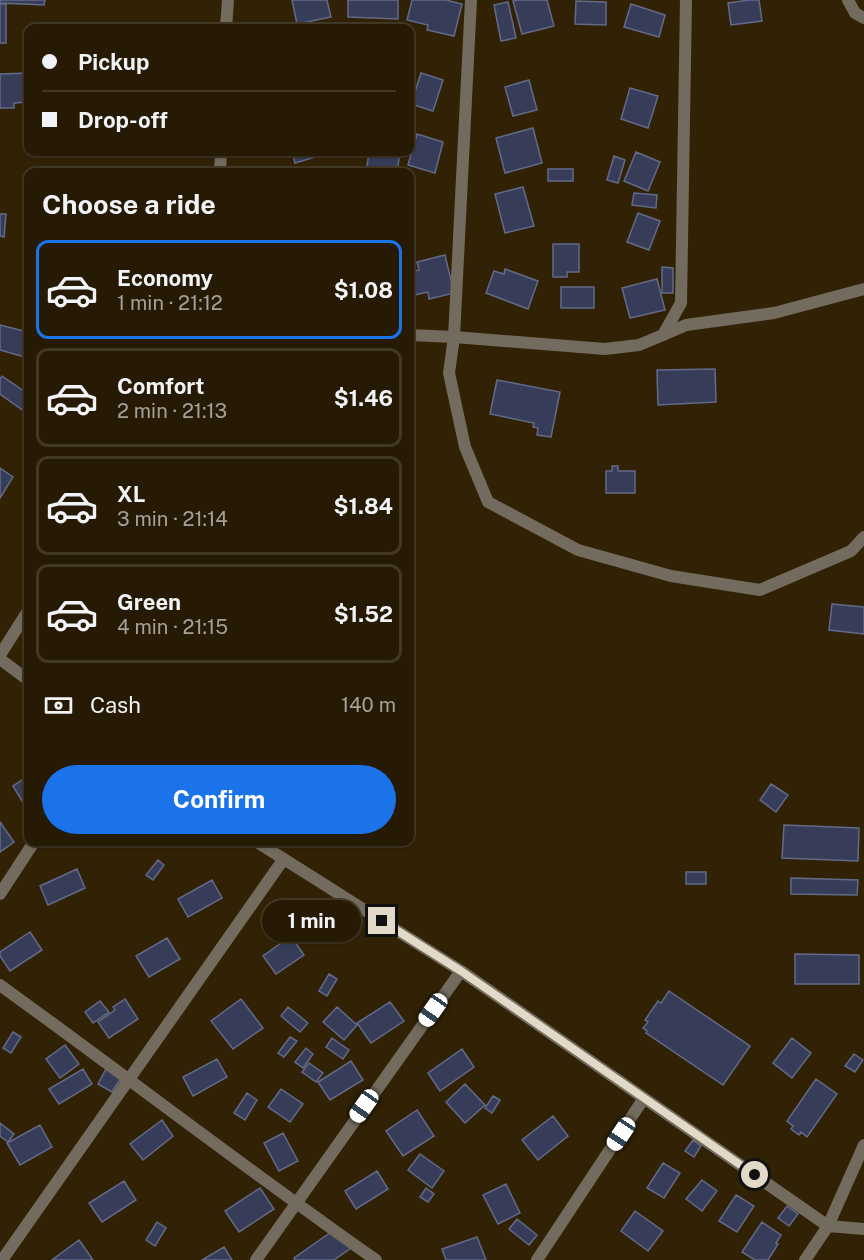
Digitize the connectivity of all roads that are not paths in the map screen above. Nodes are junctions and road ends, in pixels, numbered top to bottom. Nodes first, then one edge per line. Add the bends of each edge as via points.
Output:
1 (228, 0) edge
2 (471, 0) edge
3 (686, 0) edge
4 (848, 0) edge
5 (864, 18) edge
6 (226, 24) edge
7 (864, 289) edge
8 (414, 335) edge
9 (663, 335) junction
10 (453, 337) junction
11 (864, 537) edge
12 (24, 618) edge
13 (0, 657) edge
14 (24, 677) edge
15 (31, 846) edge
16 (263, 846) edge
17 (283, 860) junction
18 (0, 894) edge
19 (461, 971) junction
20 (0, 985) edge
21 (129, 1078) junction
22 (644, 1098) junction
23 (864, 1144) edge
24 (295, 1203) junction
25 (828, 1226) junction
26 (864, 1229) edge
27 (2, 1260) edge
28 (256, 1260) edge
29 (376, 1260) edge
30 (537, 1260) edge
31 (805, 1260) edge

1 - 6 street
2 - 10 street
3 - 9 street via 681,303
4 - 5 street via 855,13
7 - 9 street via 774,313 686,325
8 - 10 street
9 - 10 street via 639,345 605,349
10 - 11 street via 449,373 465,447 488,502 578,550 671,576 760,590 851,551
12 - 13 street
13 - 14 street
15 - 18 street
16 - 17 street
17 - 19 street
17 - 21 street
19 - 22 street
19 - 24 street
20 - 21 street
21 - 24 street
21 - 27 street
22 - 25 street
22 - 30 street
23 - 25 street
24 - 28 street
24 - 29 street
25 - 26 street
25 - 31 street

